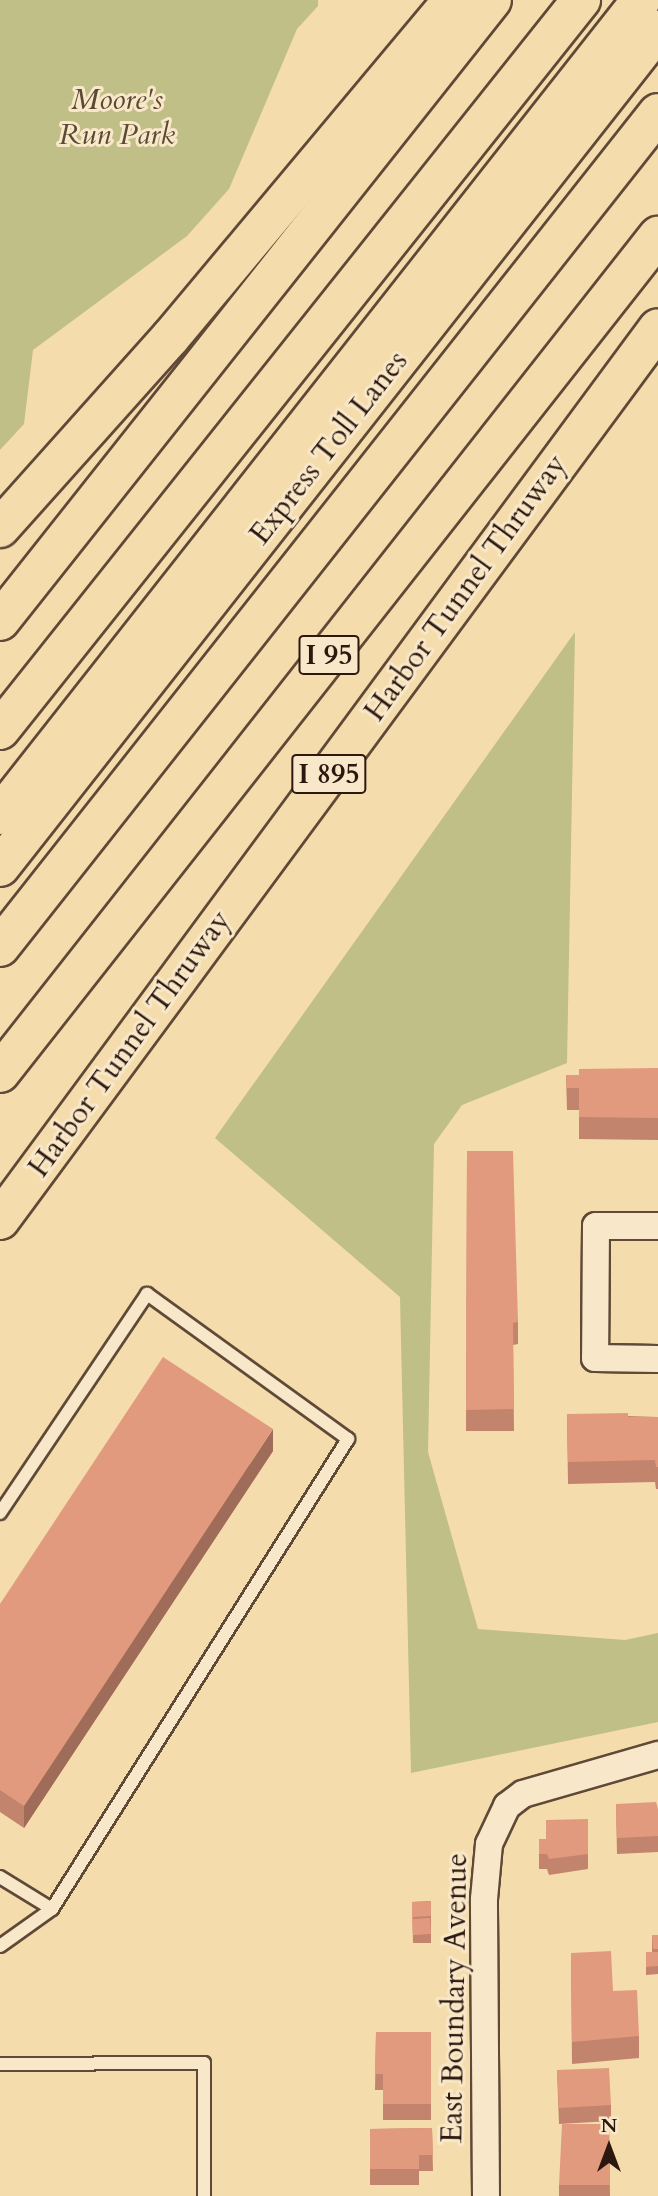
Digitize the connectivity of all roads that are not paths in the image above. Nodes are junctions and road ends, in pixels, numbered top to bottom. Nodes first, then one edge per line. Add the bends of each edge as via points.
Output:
1 (453, 0) edge
2 (492, 0) edge
3 (582, 0) edge
4 (641, 0) edge
5 (658, 30) edge
6 (658, 113) edge
7 (658, 236) edge
8 (658, 328) edge
9 (0, 528) edge
10 (0, 621) edge
11 (0, 730) edge
12 (0, 815) edge
13 (0, 867) edge
14 (0, 947) edge
15 (0, 1073) edge
16 (0, 1220) edge
17 (658, 1226) edge
18 (658, 1359) edge
19 (0, 1513) edge
20 (658, 1755) edge
21 (0, 1877) edge
22 (52, 1909) junction
23 (0, 1946) edge
24 (0, 2064) edge
25 (204, 2196) edge
26 (486, 2196) edge

1 - 9 highway via 170,338
2 - 10 highway
3 - 11 highway
4 - 12 highway, Express Toll Lanes
5 - 13 highway, Express Toll Lanes
6 - 14 highway, Express Toll Lanes
7 - 15 highway, I 95
8 - 16 highway, Harbor Tunnel Thruway / I 895
17 - 18 street via 596,1226 595,1358
19 - 22 lane via 147,1294 348,1439
20 - 26 street, East Boundary Avenue via 544,1785 507,1806 489,1844 485,1870
21 - 22 lane
22 - 23 lane
24 - 25 lane via 204,2063

